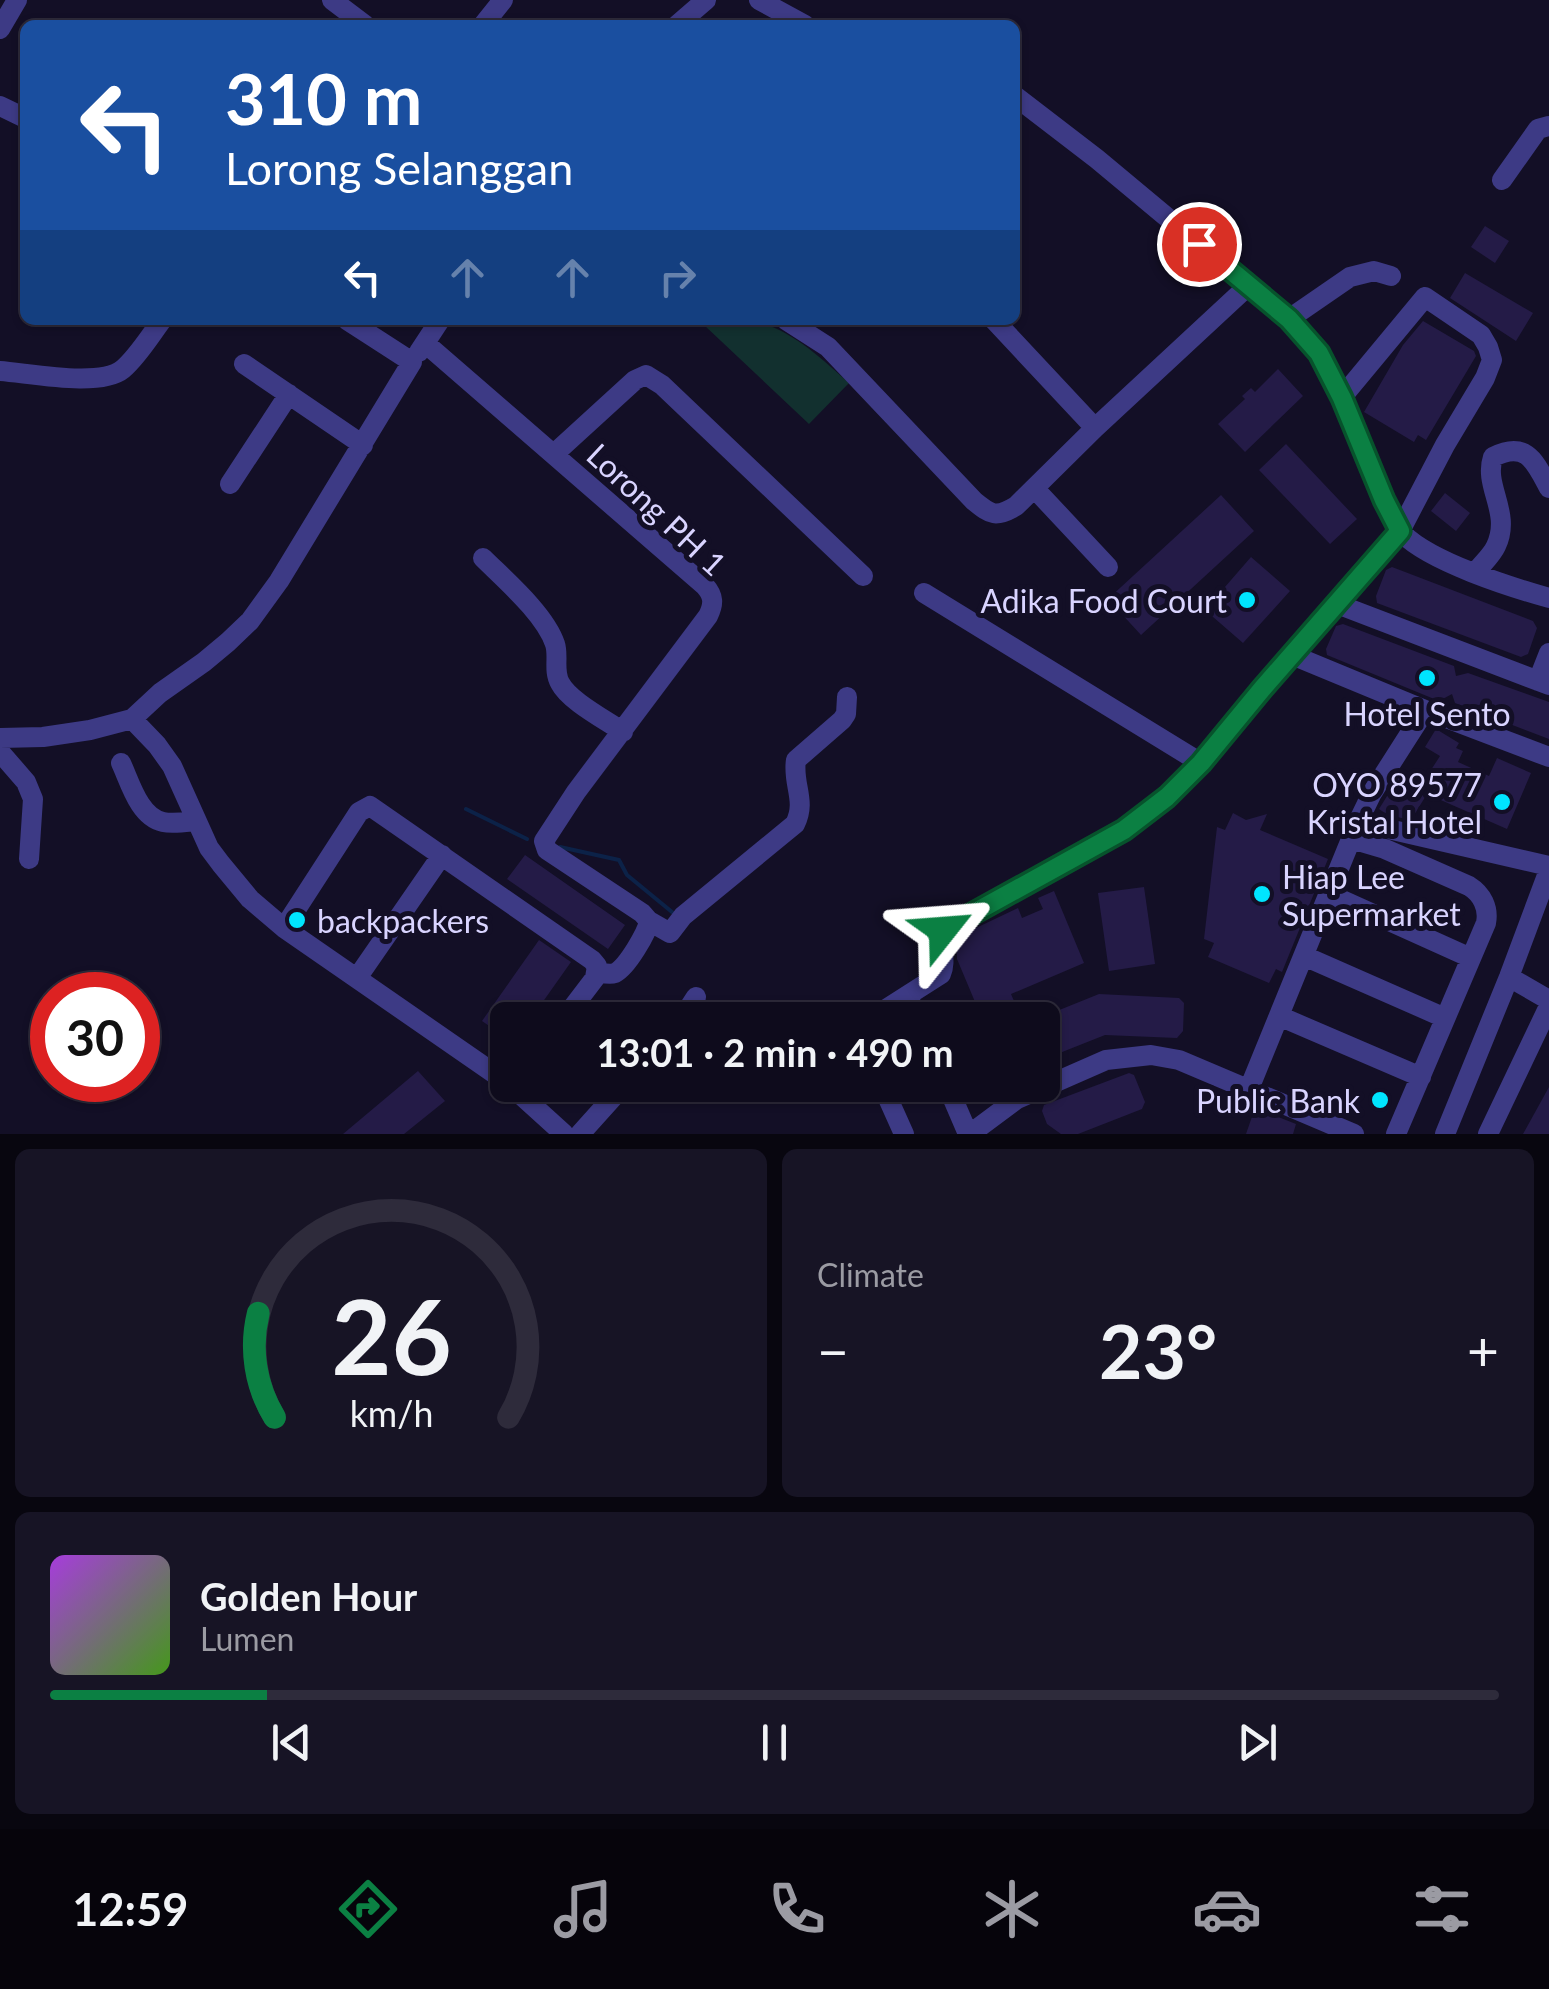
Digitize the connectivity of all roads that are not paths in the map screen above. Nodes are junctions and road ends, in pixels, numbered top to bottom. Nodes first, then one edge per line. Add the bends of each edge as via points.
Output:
1 (17, 0) edge
2 (332, 0) edge
3 (504, 0) edge
4 (706, 0) edge
5 (759, 0) edge
6 (358, 20) edge
7 (487, 20) edge
8 (683, 20) edge
9 (796, 20) edge
10 (0, 28) edge
11 (1020, 100) edge
12 (1549, 126) edge
13 (1502, 180) dead end
14 (1391, 276) dead end
15 (1248, 286) junction
16 (1289, 319) junction
17 (158, 325) edge
18 (356, 325) edge
19 (437, 325) edge
20 (794, 325) edge
21 (999, 325) edge
22 (425, 343) junction
23 (412, 362) junction
24 (244, 364) dead end
25 (0, 371) edge
26 (288, 394) junction
27 (1342, 398) junction
28 (1095, 428) junction
29 (363, 444) junction
30 (554, 454) junction
31 (230, 484) dead end
32 (1035, 488) junction
33 (1549, 488) edge
34 (1400, 531) junction
35 (483, 558) dead end
36 (1108, 567) dead end
37 (1476, 572) junction
38 (863, 576) dead end
39 (924, 593) dead end
40 (1549, 598) edge
41 (1336, 604) junction
42 (1549, 653) edge
43 (1292, 655) junction
44 (1544, 683) edge
45 (847, 697) dead end
46 (1425, 710) junction
47 (132, 719) junction
48 (623, 732) junction
49 (0, 738) edge
50 (0, 752) edge
51 (1549, 758) edge
52 (121, 763) dead end
53 (1201, 763) junction
54 (196, 821) junction
55 (1354, 831) junction
56 (442, 855) junction
57 (29, 859) dead end
58 (1549, 868) edge
59 (1329, 894) junction
60 (649, 921) junction
61 (284, 928) junction
62 (1304, 956) junction
63 (1472, 958) junction
64 (597, 972) junction
65 (1509, 977) junction
66 (357, 978) junction
67 (908, 996) junction
68 (696, 997) dead end
69 (576, 1002) edge
70 (693, 1002) edge
71 (898, 1002) edge
72 (910, 1002) edge
73 (1549, 1003) edge
74 (1279, 1016) junction
75 (1446, 1018) junction
76 (1540, 1050) edge
77 (490, 1070) edge
78 (1420, 1077) junction
79 (1249, 1089) junction
80 (529, 1102) edge
81 (609, 1102) edge
82 (890, 1102) edge
83 (955, 1102) edge
84 (564, 1134) edge
85 (580, 1134) edge
86 (904, 1134) edge
87 (969, 1134) edge
88 (1354, 1134) edge
89 (1396, 1134) edge
90 (1445, 1134) edge
91 (1488, 1134) edge

1 - 10 street
2 - 6 street
3 - 7 street
4 - 8 street
5 - 9 street
11 - 15 street
12 - 13 street via 1538,129
14 - 16 street via 1350,276
15 - 16 street
15 - 28 street
16 - 27 street via 1319,353
17 - 25 street via 122,369 104,378
18 - 23 street
19 - 22 street
20 - 32 street via 828,347 984,509 1004,514
21 - 28 street
22 - 23 street
22 - 30 street, Lorong PH 1
23 - 29 street
24 - 26 street
26 - 29 street
26 - 31 street
27 - 34 street
27 - 34 street via 1425,297 1480,334 1488,347 1492,360 1485,378
28 - 32 street
29 - 47 street via 250,621
30 - 38 street via 646,375
30 - 48 street, Lorong PH 1 via 712,596 708,616
32 - 36 street
33 - 37 street via 1524,452 1493,457 1501,522 1497,545
34 - 37 street
34 - 41 street
35 - 48 street via 550,634 561,685
37 - 40 street
39 - 53 street
41 - 43 street
41 - 44 street
42 - 44 street
43 - 46 street
43 - 53 street
45 - 60 street via 842,720 796,760 801,799 795,824 670,934
46 - 51 street
46 - 55 street
47 - 49 street via 59,735
47 - 54 street via 172,766
48 - 60 street, Lorong PH 1 via 544,846
50 - 57 street via 33,799
52 - 54 street via 150,816
53 - 67 street via 1124,830 946,927 944,971
54 - 61 street via 236,884
55 - 58 street
55 - 59 street
55 - 63 street via 1475,890 1488,916
56 - 61 street via 366,807
56 - 64 street via 592,960
56 - 66 street
58 - 65 street
59 - 62 street
59 - 63 street
60 - 64 street via 621,968
61 - 66 street
62 - 74 street
62 - 75 street
63 - 75 street
64 - 69 street
65 - 73 street
65 - 90 street
66 - 77 street
67 - 71 street
67 - 72 street
68 - 70 street
73 - 76 street
74 - 78 street
74 - 79 street
75 - 78 street
76 - 91 street
78 - 89 street
79 - 87 street via 1179,1060 1117,1057 1017,1099
79 - 88 street
80 - 84 street
81 - 85 street
82 - 86 street
83 - 87 street

